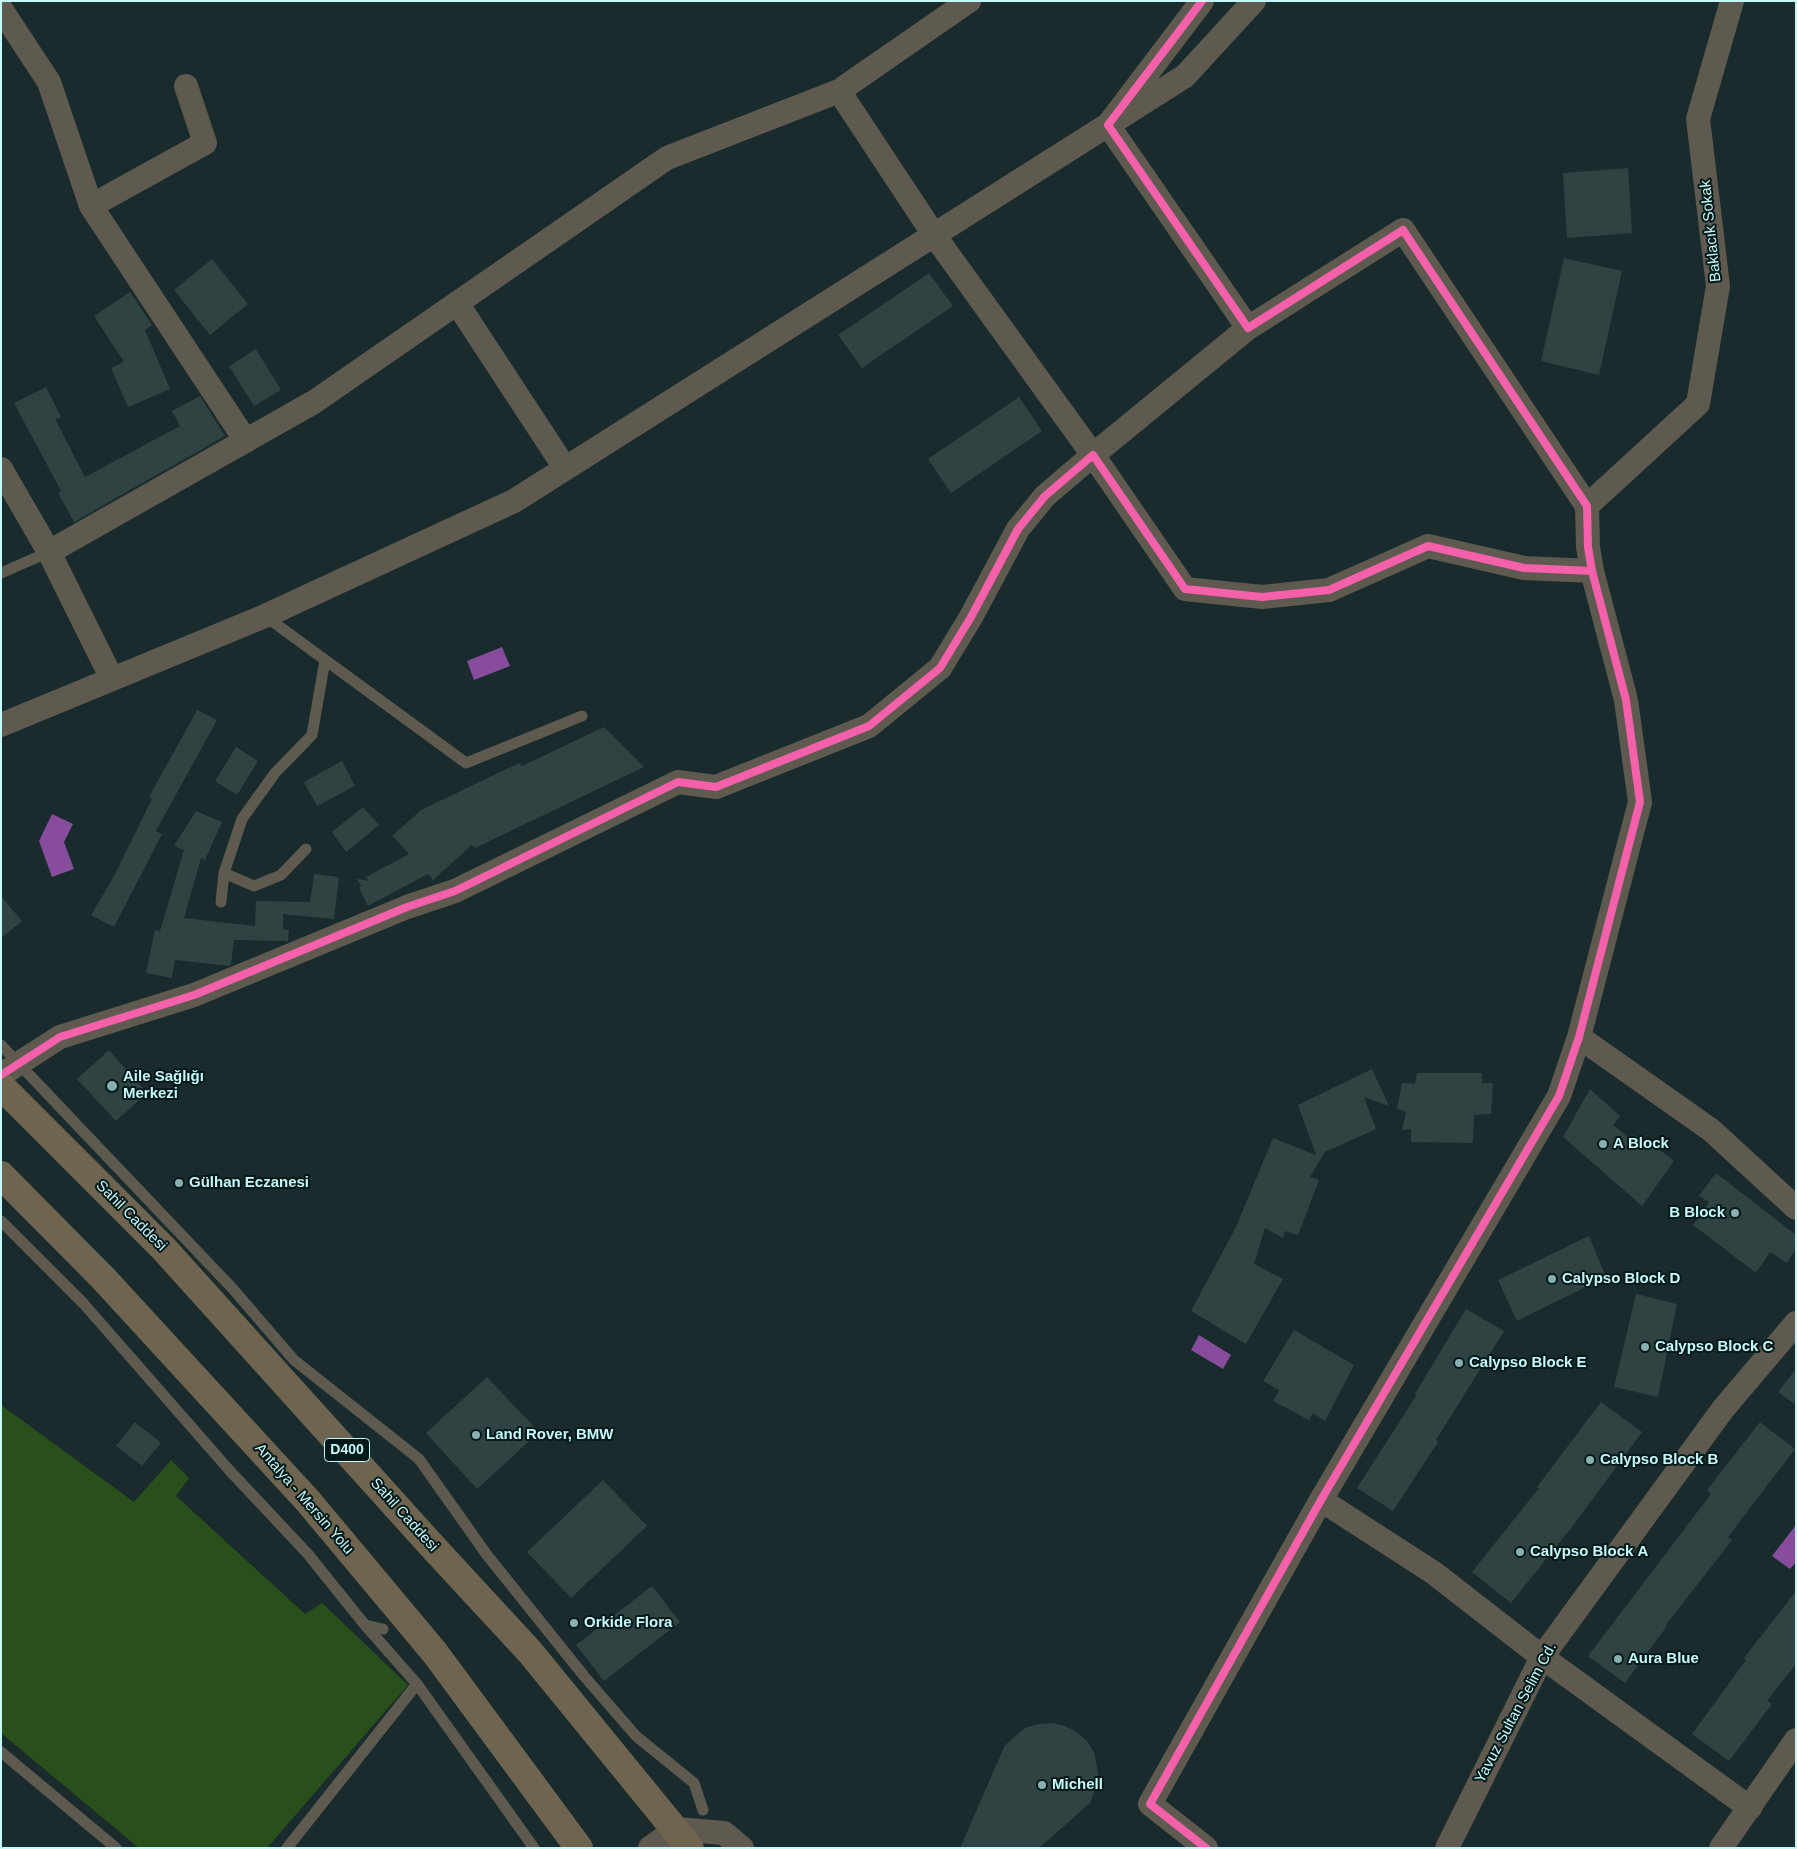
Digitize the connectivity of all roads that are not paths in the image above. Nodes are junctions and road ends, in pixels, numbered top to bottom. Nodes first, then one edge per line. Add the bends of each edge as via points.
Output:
1 (969, 1) edge
2 (1202, 1) edge
3 (1254, 1) edge
4 (1732, 1) edge
5 (1, 9) edge
6 (186, 86) dead end
7 (839, 91) junction
8 (1108, 125) junction
9 (90, 206) junction
10 (934, 235) junction
11 (457, 304) junction
12 (1248, 328) junction
13 (246, 440) junction
14 (1093, 455) junction
15 (565, 468) junction
16 (1, 469) edge
17 (1587, 506) junction
18 (48, 552) junction
19 (1592, 571) junction
20 (1, 573) edge
21 (265, 616) junction
22 (325, 660) junction
23 (112, 679) junction
24 (582, 716) dead end
25 (1, 726) edge
26 (306, 849) dead end
27 (224, 873) junction
28 (221, 902) dead end
29 (1579, 1037) junction
30 (1, 1045) edge
31 (11, 1069) edge
32 (1, 1086) edge
33 (1, 1174) edge
34 (1796, 1208) edge
35 (1, 1221) edge
36 (1796, 1323) edge
37 (1321, 1500) junction
38 (365, 1625) junction
39 (384, 1629) dead end
40 (1542, 1657) junction
41 (416, 1684) junction
42 (1796, 1740) edge
43 (1, 1752) edge
44 (1750, 1808) junction
45 (703, 1810) dead end
46 (683, 1838) edge
47 (531, 1844) edge
48 (116, 1848) edge
49 (287, 1848) edge
50 (579, 1848) edge
51 (650, 1848) edge
52 (742, 1848) edge
53 (1206, 1848) edge
54 (1447, 1848) edge
55 (1721, 1848) edge

1 - 7 street
2 - 8 street
3 - 8 street via 1184,76
4 - 17 street, Baklacık Sokak via 1698,119 1718,286 1698,404
5 - 9 street via 50,82
6 - 9 street via 206,143
7 - 10 street
7 - 11 street via 667,158
8 - 10 street
8 - 12 street
9 - 13 street
10 - 14 street
10 - 15 street
11 - 13 street via 314,402
11 - 15 street
12 - 14 street
12 - 17 street via 1403,230
13 - 18 street
14 - 19 street via 1185,589 1262,597 1329,590 1428,546 1524,568
14 - 31 street via 1045,496 1018,529 940,668 868,726 716,787 678,782 456,891 407,907 194,995 60,1037
15 - 21 street via 514,501
16 - 18 street
17 - 19 street
18 - 20 lane
18 - 23 street
19 - 29 street via 1626,700 1640,802
21 - 22 lane
21 - 23 street
22 - 24 lane via 466,763
22 - 27 lane via 312,735 275,773 242,819
23 - 25 street
26 - 27 lane via 281,875 254,886
27 - 28 lane
29 - 34 street via 1711,1130
29 - 37 street via 1559,1096
30 - 31 lane
31 - 45 lane via 233,1289 294,1360 419,1459 487,1555 584,1676 636,1736 694,1783
32 - 46 highway, Sahil Caddesi / D400 via 171,1256 530,1652
33 - 50 highway, Antalya - Mersin Yolu via 103,1278 308,1501 435,1653
35 - 38 lane via 83,1303 230,1471 307,1553
36 - 40 street, Yavuz Sultan Selim Cd. via 1723,1409
37 - 40 street via 1434,1573
37 - 53 street via 1150,1804
38 - 39 lane
38 - 41 lane
40 - 44 street
40 - 54 street, Yavuz Sultan Selim Cd.
41 - 47 lane
41 - 49 lane
42 - 44 street
43 - 48 lane
44 - 55 street
46 - 51 street
46 - 52 street via 724,1833

